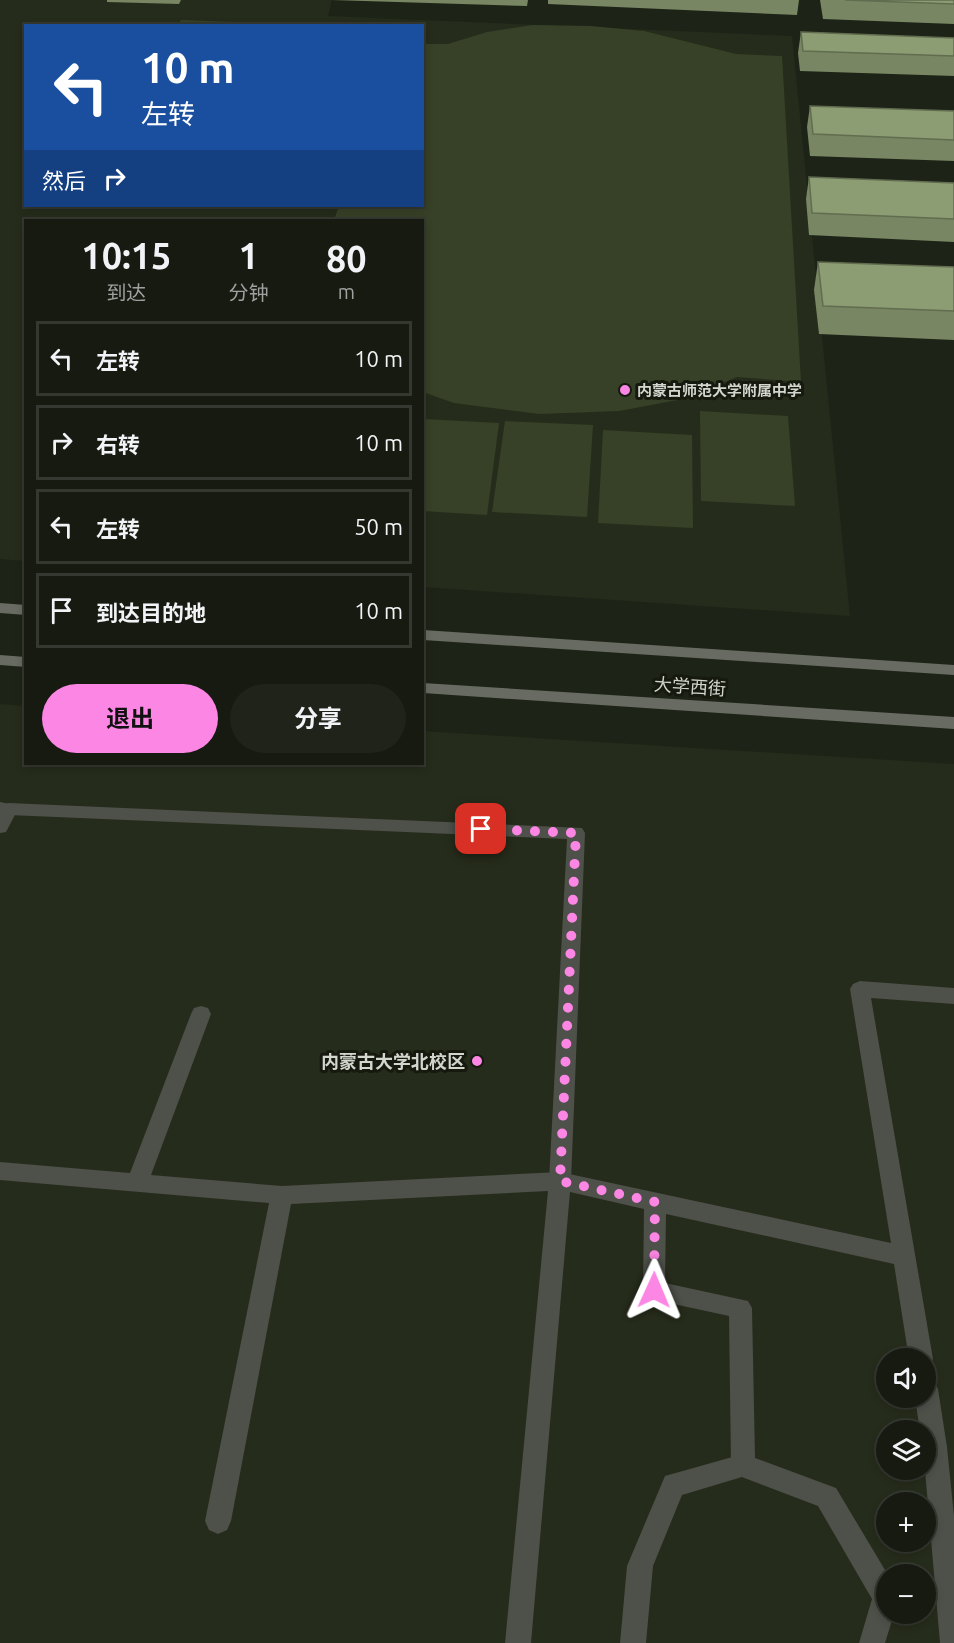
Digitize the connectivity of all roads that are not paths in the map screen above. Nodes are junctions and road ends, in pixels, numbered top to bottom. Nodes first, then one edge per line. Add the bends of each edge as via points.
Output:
1 (0, 608) edge
2 (24, 610) edge
3 (424, 635) edge
4 (0, 660) edge
5 (24, 662) edge
6 (954, 670) edge
7 (424, 688) edge
8 (954, 723) edge
9 (5, 808) edge
10 (0, 827) edge
11 (954, 996) edge
12 (201, 1014) dead end
13 (0, 1171) edge
14 (560, 1181) junction
15 (137, 1182) junction
16 (282, 1195) junction
17 (655, 1202) junction
18 (904, 1256) junction
19 (919, 1348) edge
20 (929, 1408) edge
21 (743, 1466) junction
22 (218, 1521) dead end
23 (518, 1643) edge
24 (633, 1643) edge
25 (872, 1643) edge
26 (953, 1643) edge

1 - 2 main road
3 - 6 main road, 大学西街
4 - 5 main road
7 - 8 main road, 大学西街
9 - 10 street
9 - 14 street via 576,833
11 - 18 street via 860,989
12 - 15 street
13 - 15 street
14 - 16 street
14 - 17 street
14 - 23 street
15 - 16 street
16 - 22 street
17 - 18 street
17 - 21 street via 654,1290 740,1308
18 - 19 street
20 - 26 street
21 - 24 street via 674,1485 640,1566
21 - 25 street via 827,1497 886,1597

